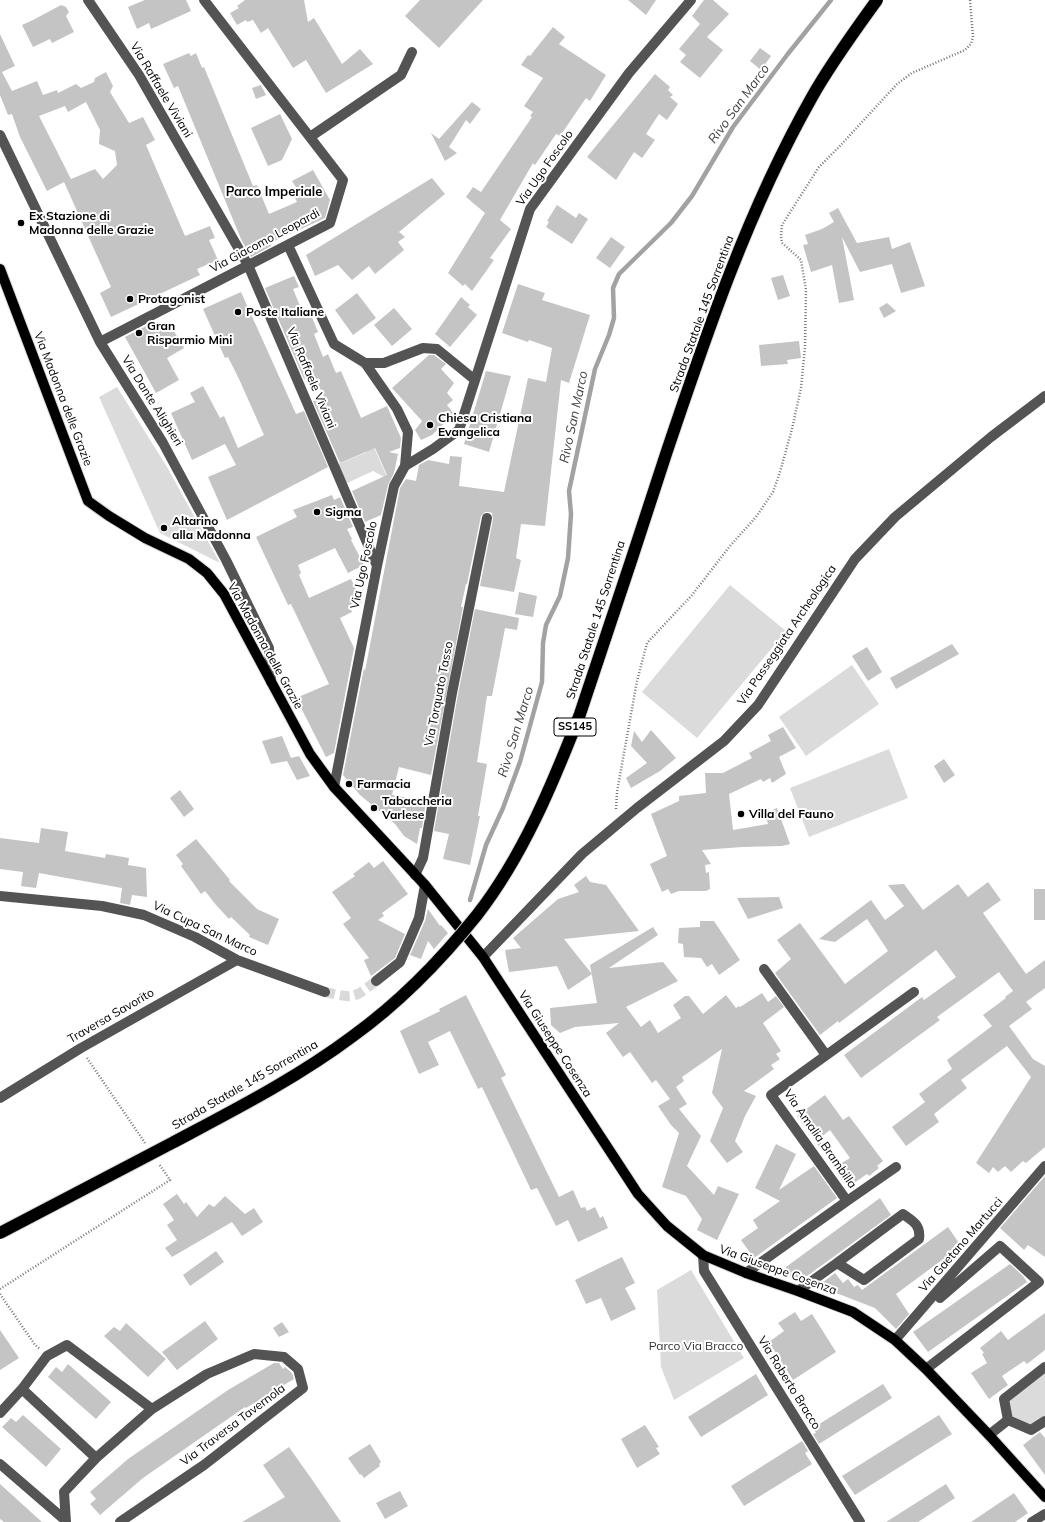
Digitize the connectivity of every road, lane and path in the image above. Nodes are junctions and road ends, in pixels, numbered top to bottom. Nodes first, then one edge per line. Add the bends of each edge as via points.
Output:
1 (88, 0) edge
2 (204, 0) edge
3 (691, 0) edge
4 (877, 0) edge
5 (970, 0) edge
6 (412, 52) dead end
7 (0, 135) edge
8 (310, 138) junction
9 (288, 245) junction
10 (248, 265) junction
11 (0, 269) edge
12 (100, 342) junction
13 (365, 363) junction
14 (475, 380) junction
15 (1045, 396) edge
16 (405, 466) junction
17 (487, 518) dead end
18 (377, 566) junction
19 (271, 683) junction
20 (334, 787) junction
21 (615, 826) junction
22 (415, 875) junction
23 (425, 885) junction
24 (0, 896) edge
25 (483, 957) junction
26 (237, 960) junction
27 (764, 969) dead end
28 (376, 981) tunnel mouth
29 (325, 992) tunnel mouth
30 (914, 992) dead end
31 (81, 1048) junction
32 (826, 1055) junction
33 (0, 1098) edge
34 (148, 1147) dead end
35 (156, 1160) dead end
36 (1045, 1166) edge
37 (896, 1167) dead end
38 (847, 1200) junction
39 (0, 1233) edge
40 (703, 1255) junction
41 (837, 1263) junction
42 (746, 1273) junction
43 (0, 1290) edge
44 (798, 1291) junction
45 (0, 1294) edge
46 (940, 1298) dead end
47 (895, 1340) junction
48 (48, 1356) junction
49 (1045, 1366) edge
50 (926, 1368) junction
51 (22, 1390) junction
52 (152, 1409) junction
53 (0, 1413) edge
54 (1008, 1420) junction
55 (1045, 1421) edge
56 (989, 1435) junction
57 (96, 1458) junction
58 (0, 1464) edge
59 (1045, 1497) edge
60 (1045, 1514) edge
61 (65, 1521) edge
62 (120, 1522) edge
63 (860, 1522) edge
64 (1032, 1522) edge

1 - 10 street, Via Raffaele Viviani via 139,75
2 - 8 street, Via Giacomo Leopardi
3 - 14 street, Via Ugo Foscolo via 629,73 530,209
4 - 39 highway, Strada Statale 145 Sorrentina / SS145, bridge via 845,44 812,97 755,211 706,336 580,714 534,820 510,866 478,914 438,960 396,1002 315,1063 238,1108
5 - 21 path via 973,37 971,44 965,50 912,73 897,84 819,167 782,225 782,243 800,260 806,290 801,388 792,429 773,492 756,517 692,595 647,643 637,681 617,792
6 - 8 street via 401,75
7 - 12 street, Via Dante Alighieri
8 - 9 street, Via Giacomo Leopardi via 343,180 330,223
9 - 10 street, Via Giacomo Leopardi
9 - 13 street via 334,344
10 - 12 street, Via Giacomo Leopardi
10 - 18 street, Via Raffaele Viviani
11 - 19 main road, Via Madonna delle Grazie via 88,501 145,538 189,559 206,573 224,594
12 - 19 street, Via Dante Alighieri via 163,443 226,560 269,648
13 - 14 street via 384,363 424,348 437,349
13 - 16 street via 397,409 408,432
14 - 16 street, Via Ugo Foscolo via 459,430
15 - 21 street, Via Passeggiata Archeologica via 895,517 855,559 758,705 724,741
16 - 18 street, Via Ugo Foscolo via 394,486
17 - 22 street, Via Torquato Tasso via 452,693 423,858
18 - 20 street, Via Ugo Foscolo
19 - 20 main road, Via Madonna delle Grazie via 310,754
20 - 22 main road, Via Madonna delle Grazie
21 - 25 street, Via Passeggiata Archeologica via 582,854
22 - 23 main road, Via Madonna delle Grazie
23 - 25 main road, Via Madonna delle Grazie
23 - 28 street via 419,918 400,962
24 - 26 street, Via Cupa San Marco via 102,906 144,915 195,937
25 - 40 main road, Via Giuseppe Cosenza via 638,1194 667,1226
26 - 29 street, Via Cupa San Marco
26 - 31 street, Traversa Savorito
27 - 32 street
30 - 32 street, Via Amalia Brambilla
31 - 33 street, Traversa Savorito
31 - 34 path
32 - 38 street, Via Amalia Brambilla via 771,1095
35 - 43 path via 170,1180
36 - 47 street, Via Gaetano Martucci
37 - 38 street
38 - 42 street, Via Amalia Brambilla
40 - 42 main road, Via Giuseppe Cosenza
40 - 63 street, Via Roberto Bracco via 704,1271
41 - 41 street via 903,1214 915,1223 920,1232 919,1239 864,1280
41 - 44 street
42 - 44 main road, Via Giuseppe Cosenza
44 - 47 main road, Via Giuseppe Cosenza via 853,1312
45 - 48 path via 35,1345
46 - 50 street via 1000,1246 1039,1282
47 - 50 main road, Via Giuseppe Cosenza
48 - 51 street
48 - 52 street via 67,1345
49 - 54 street via 1004,1399
50 - 56 main road, Via Giuseppe Cosenza
51 - 53 street
51 - 57 street
52 - 57 street, Via Traversa Tavernola
52 - 62 street, Via Traversa Tavernola via 207,1374 254,1354 284,1357 298,1369 303,1388 204,1465
54 - 55 street via 1032,1430
54 - 56 street
56 - 59 main road, Via Giuseppe Cosenza
57 - 61 street, Via Traversa Tavernola via 64,1492
58 - 61 street
60 - 64 street

